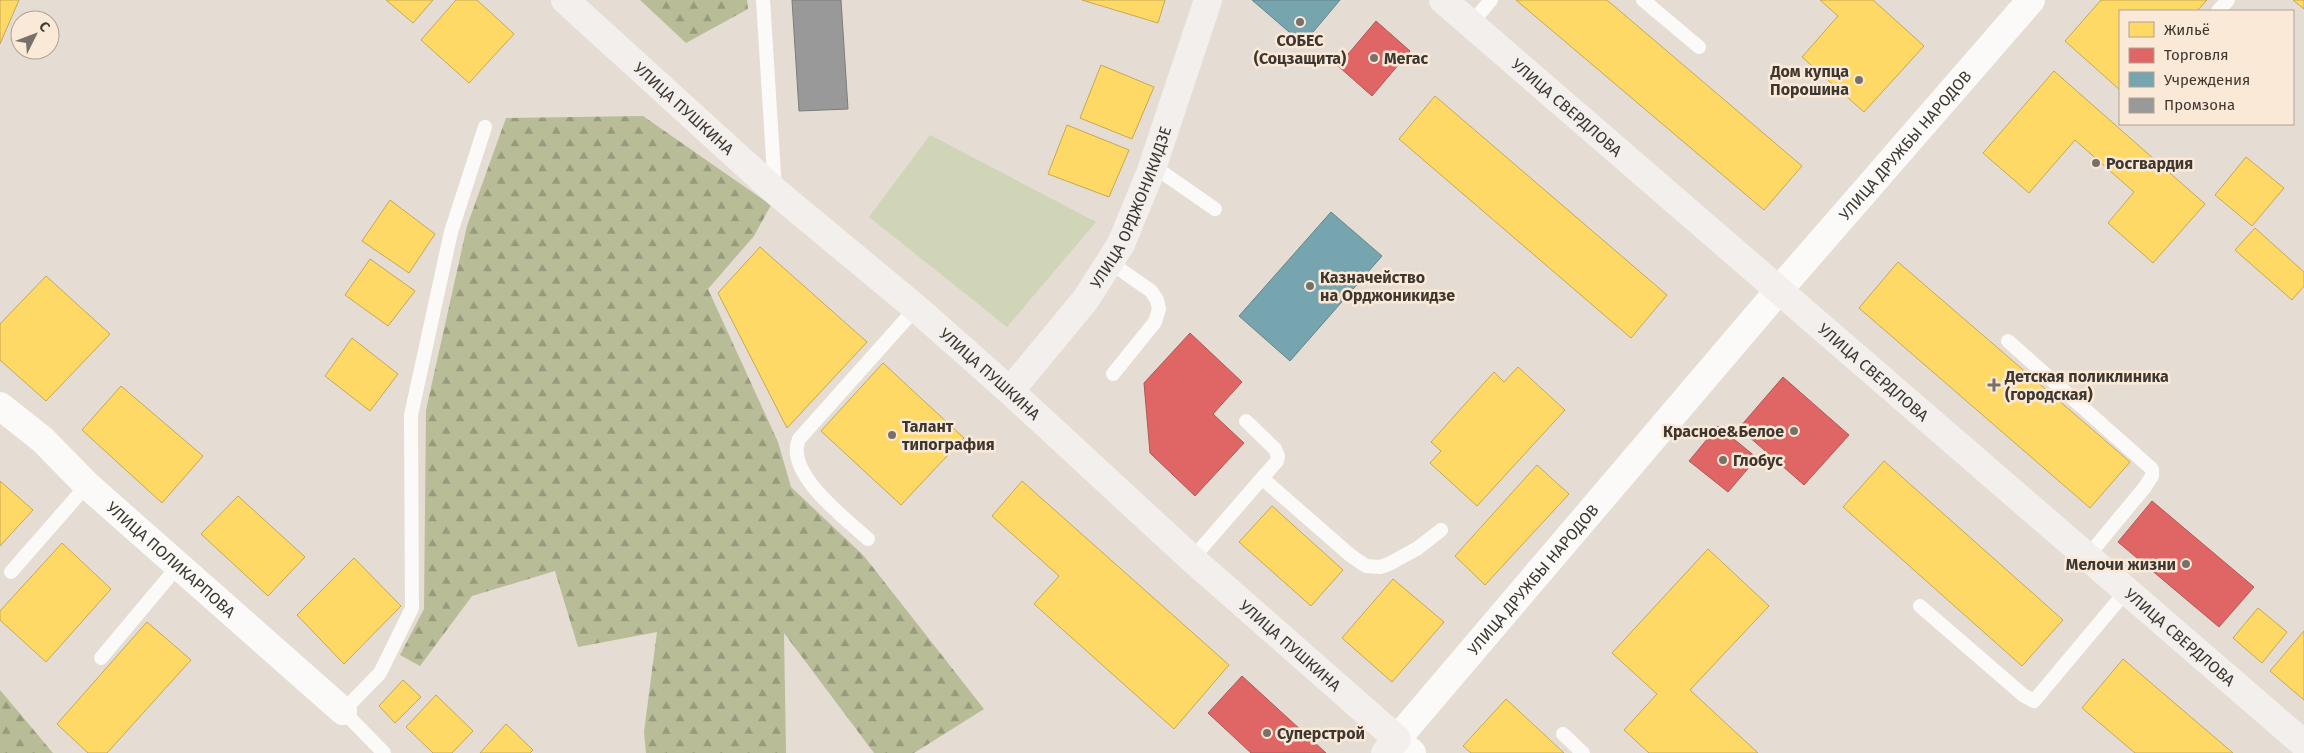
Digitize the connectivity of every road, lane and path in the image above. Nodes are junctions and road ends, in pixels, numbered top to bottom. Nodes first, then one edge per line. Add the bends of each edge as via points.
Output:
1 (565, 0) edge
2 (763, 0) edge
3 (1208, 0) edge
4 (1443, 0) edge
5 (1491, 0) edge
6 (1643, 0) edge
7 (2031, 0) edge
8 (2228, 0) edge
9 (2219, 10) edge
10 (1471, 24) junction
11 (1699, 47) dead end
12 (485, 127) dead end
13 (1153, 166) junction
14 (775, 191) junction
15 (1215, 209) dead end
16 (1111, 263) junction
17 (1779, 290) junction
18 (916, 308) junction
19 (2008, 342) dead end
20 (1112, 374) dead end
21 (1010, 391) junction
22 (0, 406) edge
23 (1246, 421) dead end
24 (1262, 479) junction
25 (87, 486) junction
26 (1442, 530) dead end
27 (868, 539) dead end
28 (2087, 556) junction
29 (1192, 559) junction
30 (178, 566) junction
31 (11, 572) dead end
32 (2127, 590) junction
33 (1920, 606) dead end
34 (101, 658) dead end
35 (343, 711) junction
36 (1563, 734) dead end
37 (2304, 744) edge
38 (1398, 748) edge
39 (384, 753) edge
40 (1583, 753) edge

1 - 14 main road, УЛИЦА ПУШКИНА
2 - 14 lane
3 - 13 main road, УЛИЦА ОРДЖОНИКИДЗЕ
4 - 10 main road, УЛИЦА СВЕРДЛОВА
5 - 10 lane
6 - 11 lane
7 - 17 street, УЛИЦА ДРУЖБЫ НАРОДОВ
8 - 9 lane
10 - 17 main road, УЛИЦА СВЕРДЛОВА
12 - 35 lane via 451,232 411,415 412,608 380,674
13 - 15 lane
13 - 16 main road, УЛИЦА ОРДЖОНИКИДЗЕ
14 - 18 main road, УЛИЦА ПУШКИНА
16 - 20 lane via 1151,292 1159,309 1155,322
16 - 21 main road, УЛИЦА ОРДЖОНИКИДЗЕ via 1086,300
17 - 28 main road, УЛИЦА СВЕРДЛОВА
17 - 38 street, УЛИЦА ДРУЖБЫ НАРОДОВ
18 - 21 main road, УЛИЦА ПУШКИНА
18 - 27 lane via 797,445 798,460 807,479
19 - 28 lane via 2152,469 2152,476 2145,487
21 - 29 main road, УЛИЦА ПУШКИНА
22 - 25 street, УЛИЦА ПОЛИКАРПОВА via 43,440
23 - 24 lane via 1270,443 1278,456
24 - 26 lane via 1366,566 1389,564
24 - 29 lane
25 - 30 street, УЛИЦА ПОЛИКАРПОВА
25 - 31 lane
28 - 32 main road, УЛИЦА СВЕРДЛОВА
29 - 38 main road, УЛИЦА ПУШКИНА
30 - 34 lane
30 - 35 street, УЛИЦА ПОЛИКАРПОВА
32 - 33 lane via 2034,701
32 - 37 main road, УЛИЦА СВЕРДЛОВА
35 - 39 lane
36 - 40 lane

